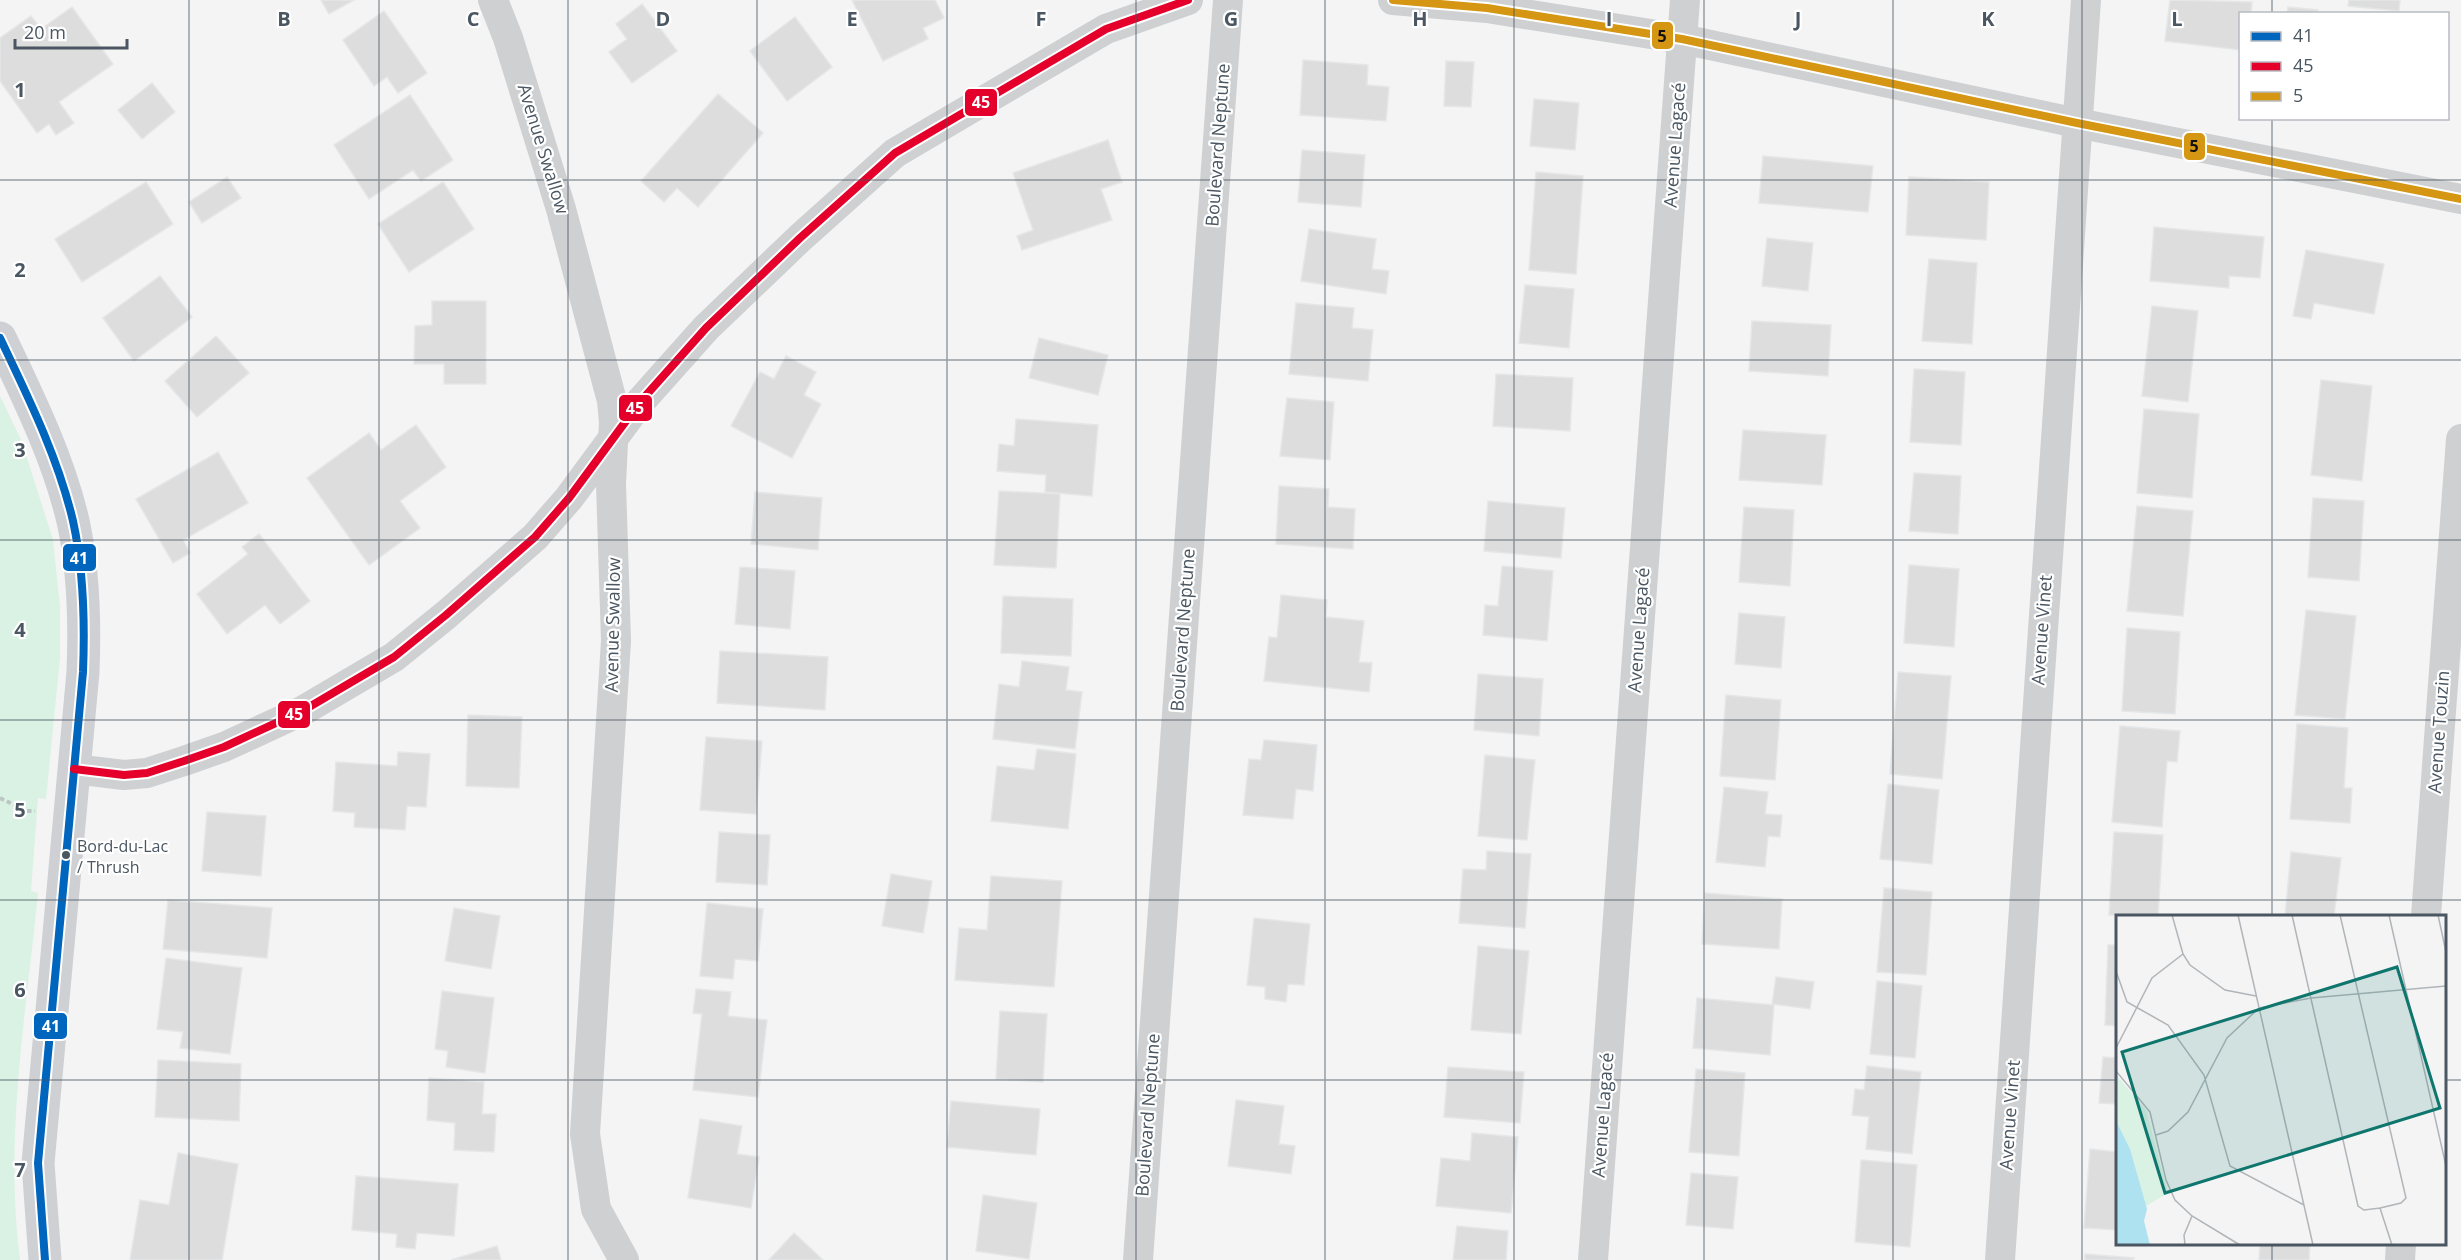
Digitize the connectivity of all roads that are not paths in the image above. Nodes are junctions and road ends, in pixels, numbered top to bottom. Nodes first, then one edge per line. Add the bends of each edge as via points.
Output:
1 (493, 0) edge
2 (1188, 0) edge
3 (1228, 0) edge
4 (1393, 0) edge
5 (1686, 0) edge
6 (2086, 0) edge
7 (1682, 39) junction
8 (2077, 123) junction
9 (2461, 199) edge
10 (0, 338) edge
11 (613, 438) junction
12 (2461, 439) edge
13 (74, 769) junction
14 (2426, 915) edge
15 (2401, 1245) edge
16 (45, 1260) edge
17 (624, 1260) edge
18 (1138, 1260) edge
19 (1593, 1260) edge
20 (2000, 1260) edge
21 (2400, 1260) edge

1 - 11 street, Avenue Swallow via 583,284 612,401
2 - 11 street via 1106,29 895,153 706,328
3 - 18 street, Boulevard Neptune
4 - 7 street via 1487,8
5 - 7 street, Avenue Lagacé
6 - 8 street, Avenue Vinet
7 - 8 street
7 - 19 street, Avenue Lagacé
8 - 9 street
8 - 20 street, Avenue Vinet
10 - 13 street via 50,451 78,551 85,634
11 - 13 street via 535,537 394,657 346,687 224,747 157,770 124,775
11 - 17 street, Avenue Swallow via 610,484 616,641 585,1134 596,1209
12 - 14 street, Avenue Touzin
13 - 16 street via 38,1163
15 - 21 street

